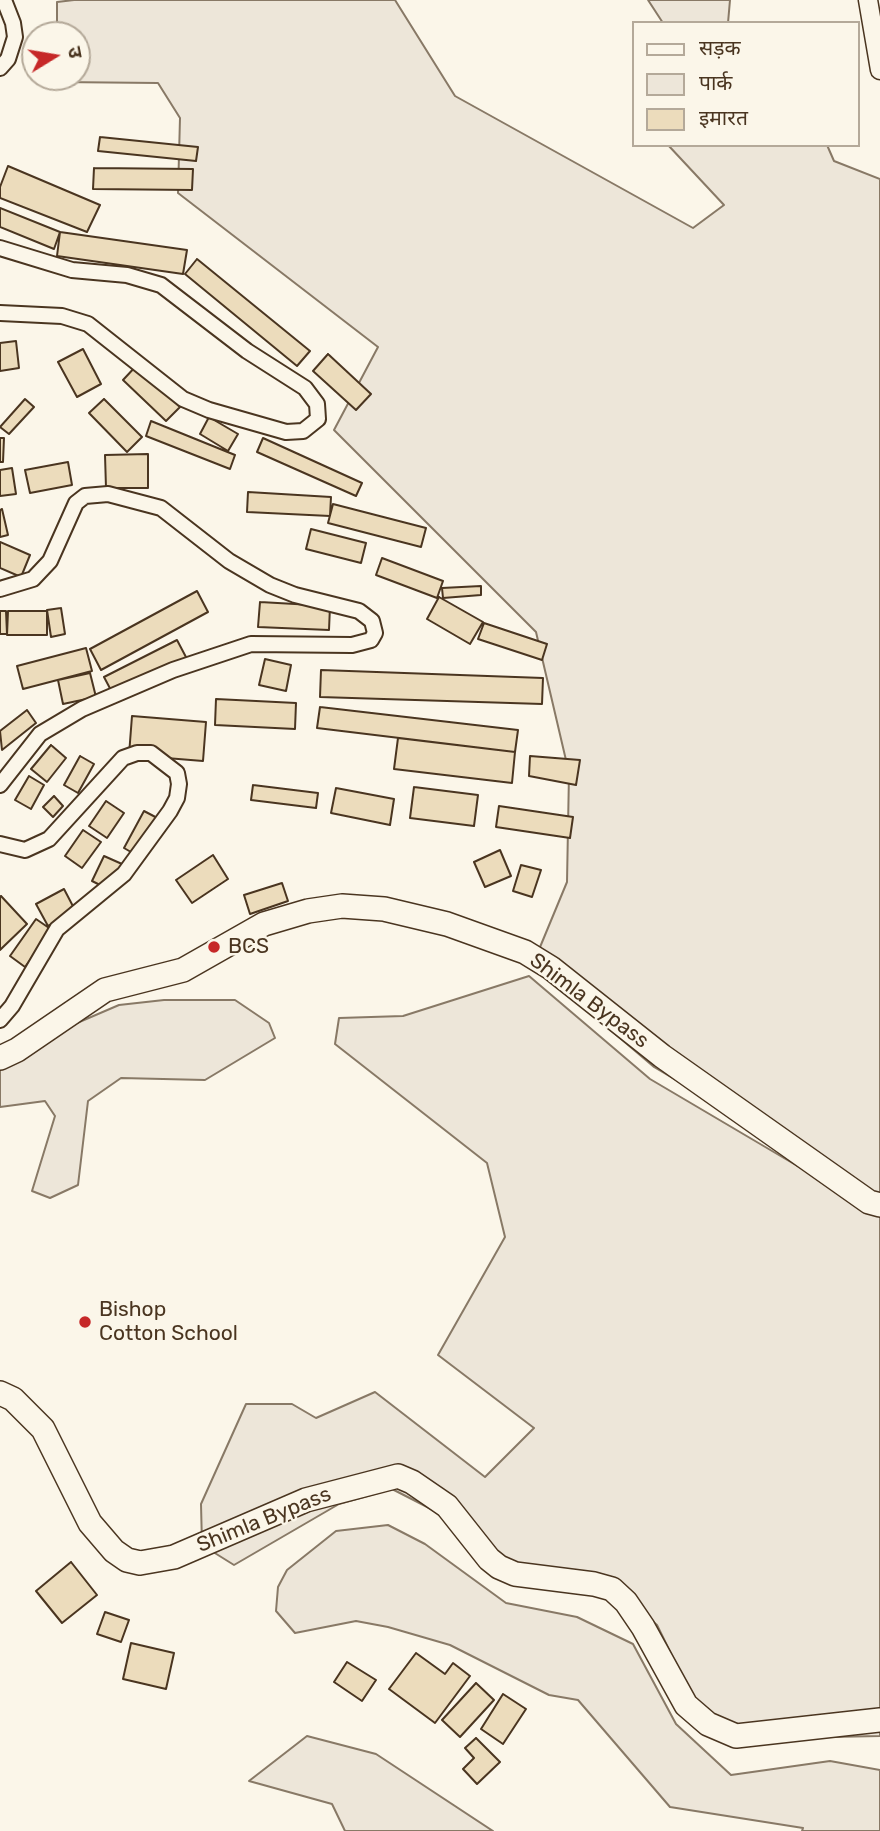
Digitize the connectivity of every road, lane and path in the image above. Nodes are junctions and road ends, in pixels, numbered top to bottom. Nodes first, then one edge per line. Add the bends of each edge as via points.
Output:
1 (4, 0) edge
2 (868, 0) edge
3 (0, 68) edge
4 (880, 70) edge
5 (0, 248) edge
6 (0, 313) edge
7 (0, 589) edge
8 (0, 785) edge
9 (0, 844) edge
10 (0, 1020) edge
11 (0, 1058) edge
12 (880, 1205) edge
13 (0, 1393) edge
14 (880, 1720) edge

1 - 3 street via 15,37
2 - 4 street
5 - 6 street via 72,270 128,275 161,285 304,388 317,404 318,419 303,431 286,432 209,410 183,399 88,324 62,316
7 - 8 street via 33,579 50,561 76,503 85,496 108,494 161,508 242,570 295,595 359,611 372,621 375,633 371,640 352,645 251,644 173,670 82,709 40,734
9 - 10 street via 25,850 48,839 123,758 151,753 177,773 177,798 170,811 124,874 57,929
11 - 12 highway, Shimla Bypass via 105,990 183,970 264,924 342,906 384,909 447,924 542,962 662,1056 869,1202
13 - 14 highway, Shimla Bypass via 13,1399 43,1429 90,1522 127,1560 140,1563 174,1557 306,1500 398,1476 447,1506 499,1567 515,1574 612,1589 643,1627 686,1705 708,1724 736,1736

